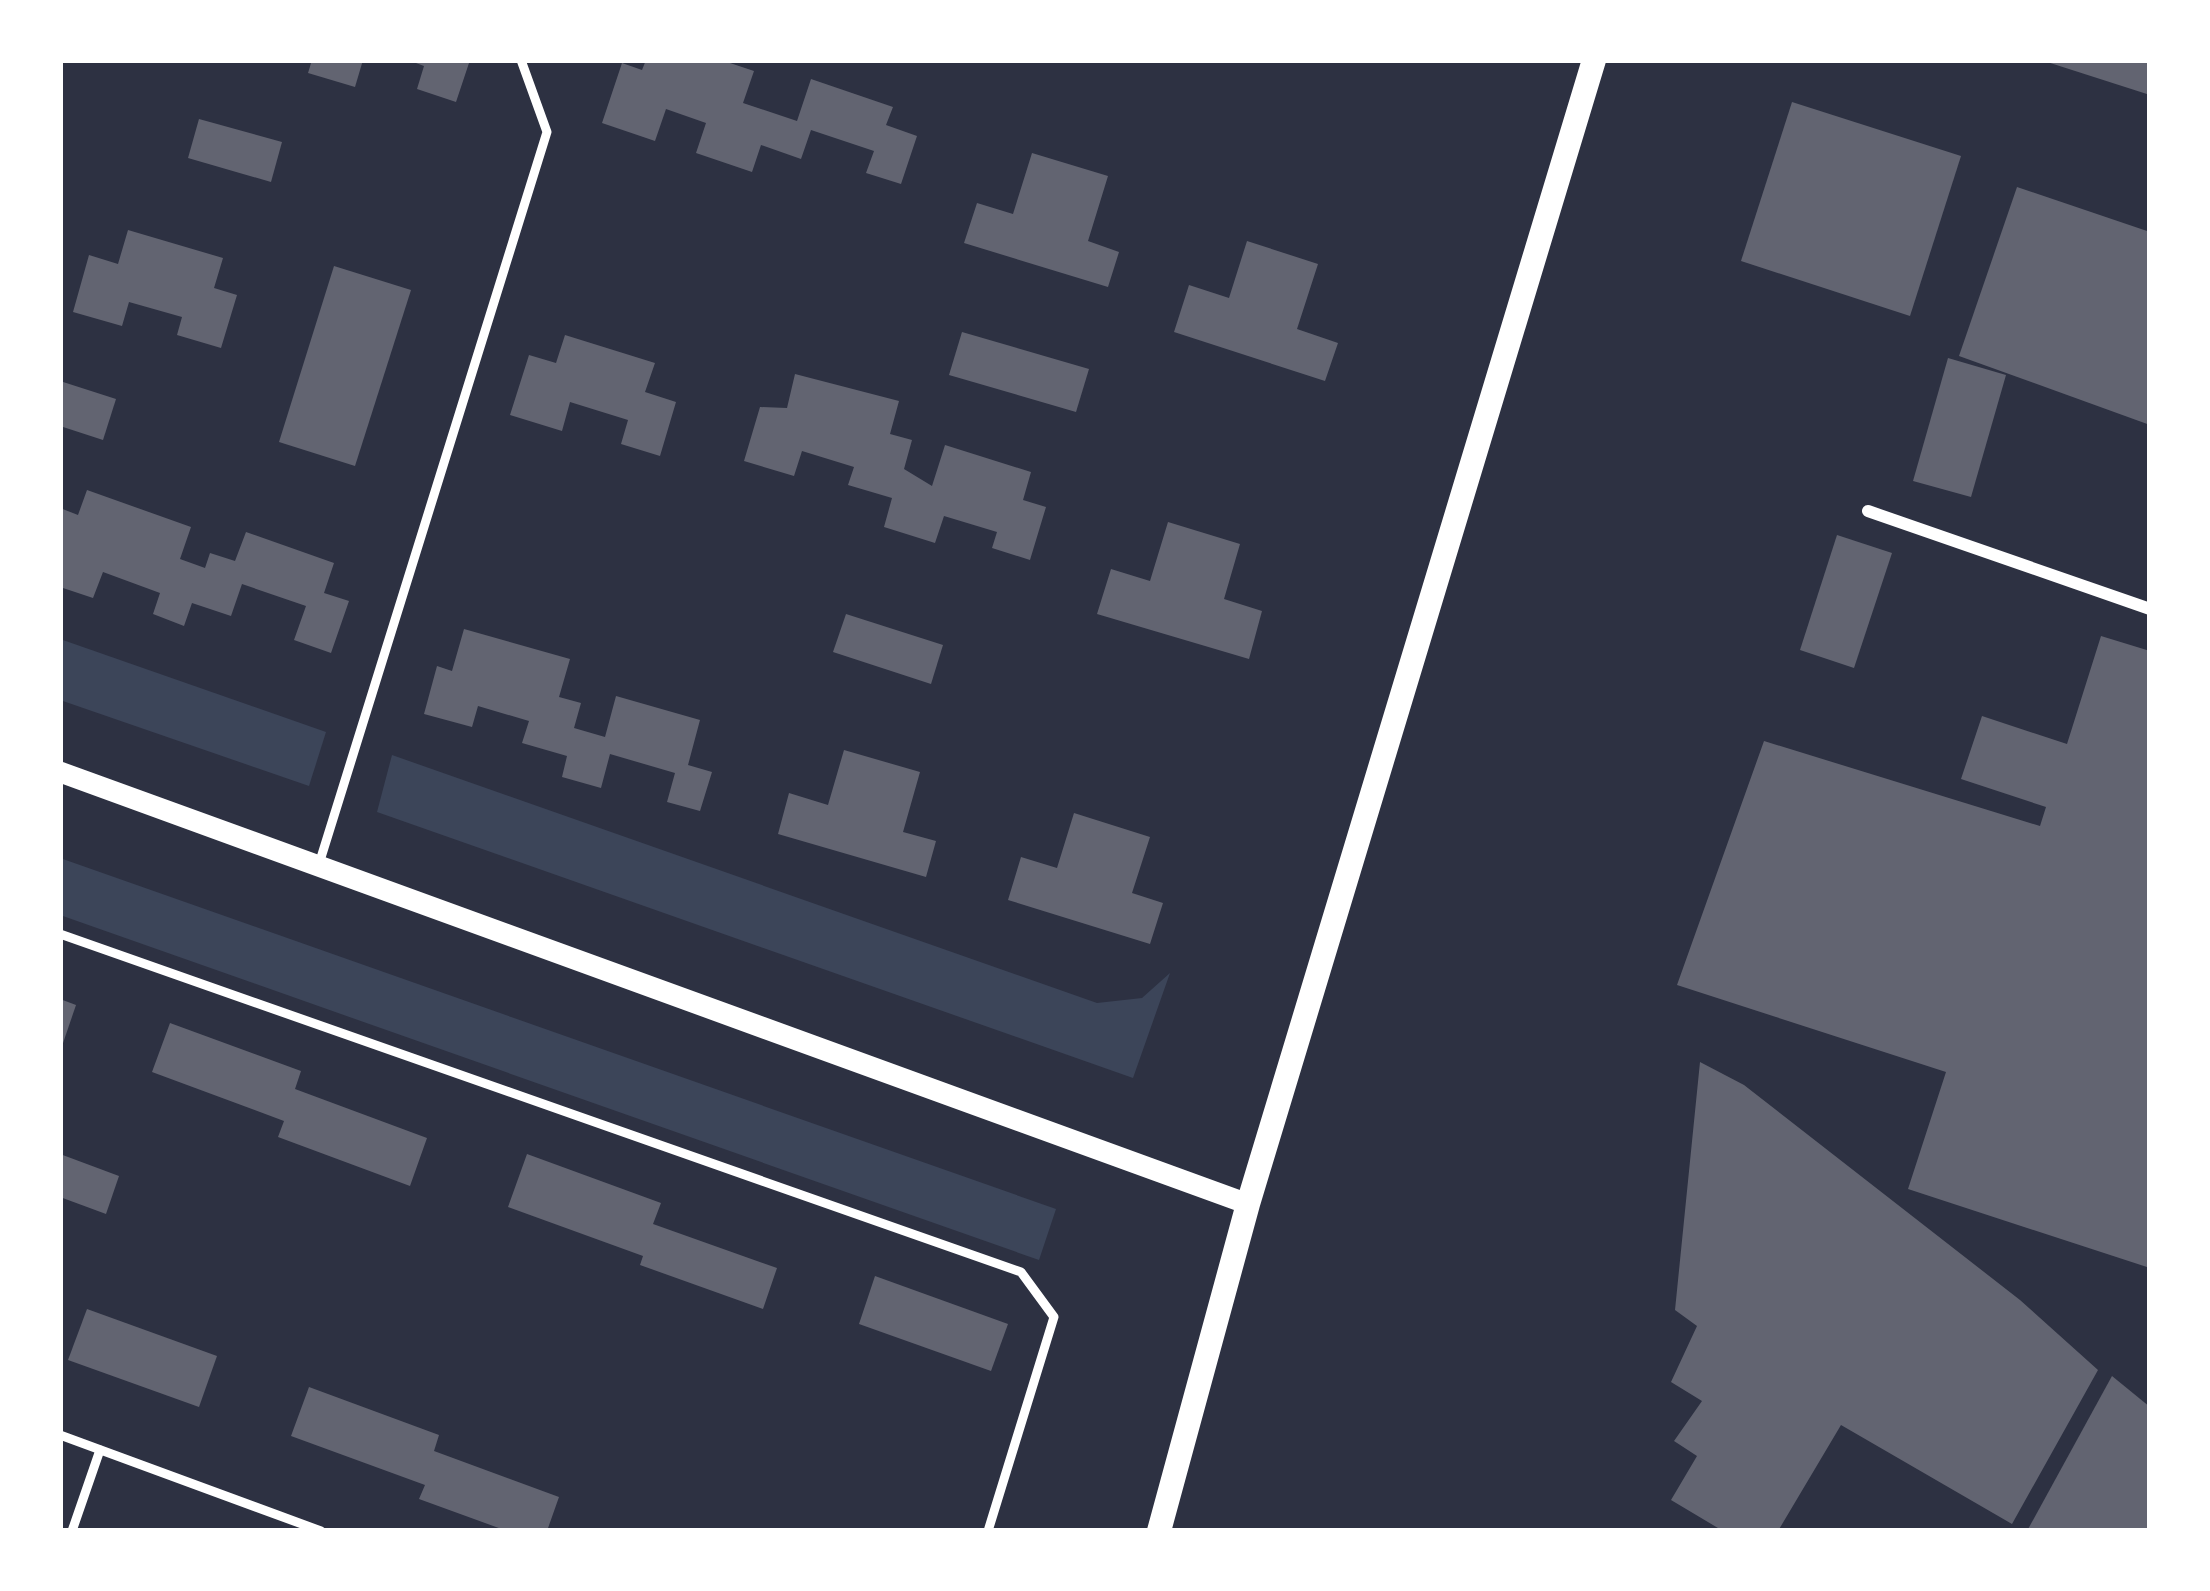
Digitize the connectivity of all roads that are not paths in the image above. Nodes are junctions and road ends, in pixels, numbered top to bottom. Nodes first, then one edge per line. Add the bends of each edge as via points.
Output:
1 (521, 60) edge
2 (1594, 60) edge
3 (1868, 511) dead end
4 (2150, 609) edge
5 (60, 772) edge
6 (319, 864) junction
7 (60, 934) edge
8 (1248, 1204) junction
9 (60, 1435) edge
10 (100, 1450) junction
11 (72, 1531) edge
12 (321, 1531) edge
13 (988, 1531) edge
14 (1159, 1531) edge

1 - 6 lane via 547,132
2 - 8 main road
3 - 4 street
5 - 6 street
6 - 8 street
7 - 13 lane via 1021,1272 1054,1317
8 - 14 main road
9 - 10 lane
10 - 11 lane
10 - 12 lane

